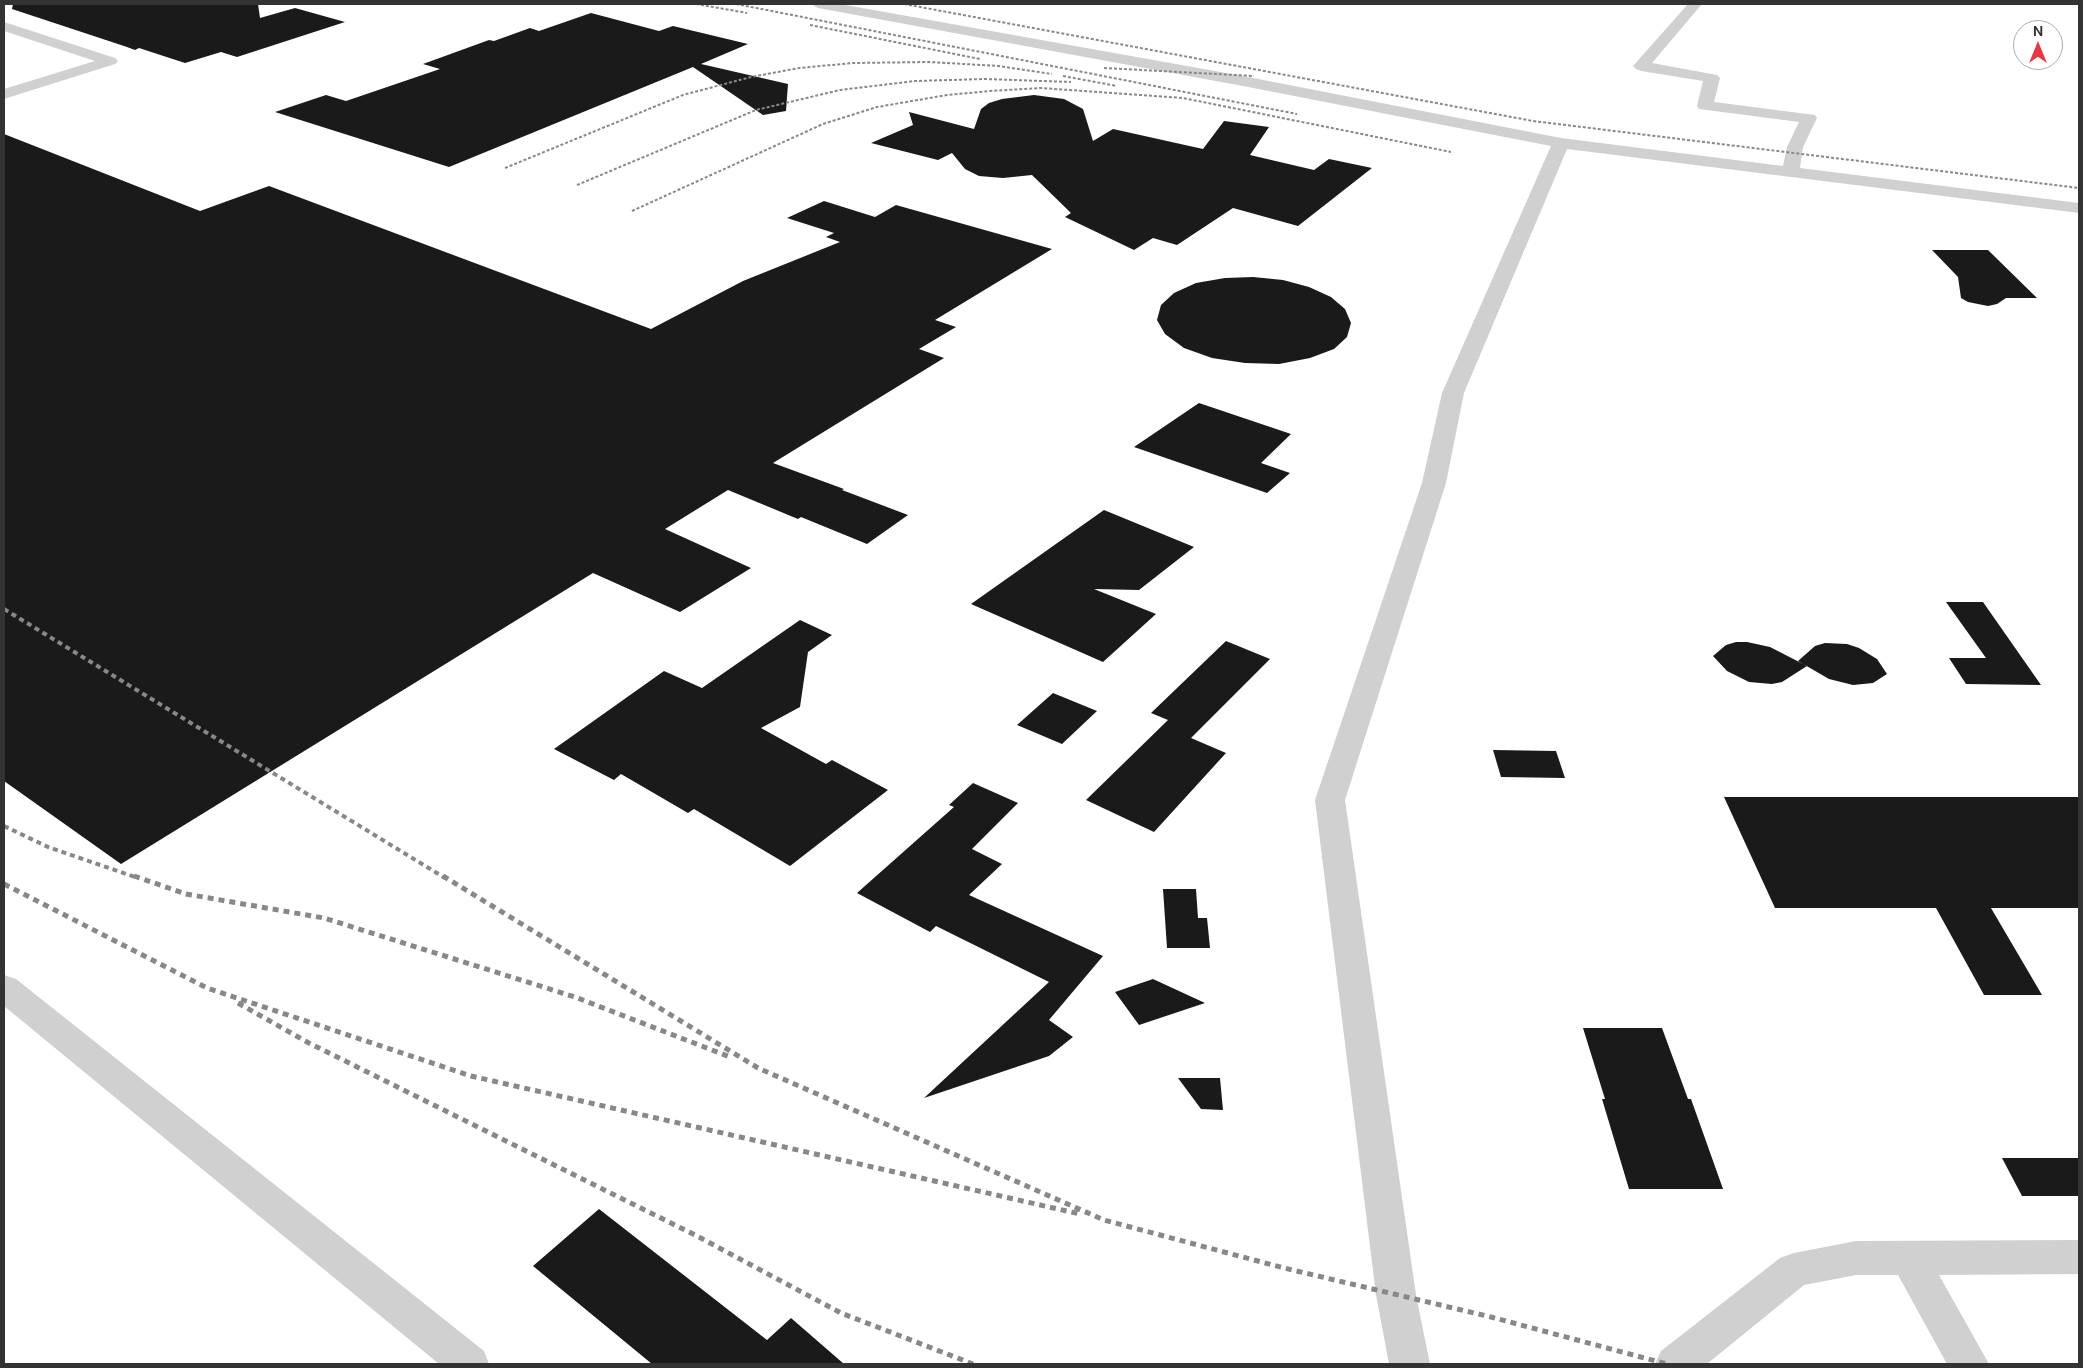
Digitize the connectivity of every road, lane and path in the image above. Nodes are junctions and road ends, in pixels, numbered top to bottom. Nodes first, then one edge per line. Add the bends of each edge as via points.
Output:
1 (818, 4) edge
2 (1695, 4) edge
3 (4, 26) edge
4 (4, 94) edge
5 (1561, 143) junction
6 (1791, 172) junction
7 (2079, 208) edge
8 (4, 988) edge
9 (2079, 1257) edge
10 (1909, 1258) junction
11 (469, 1364) edge
12 (1410, 1364) edge
13 (1676, 1364) edge
14 (1969, 1364) edge

1 - 5 lane
2 - 6 lane via 1641,66 1712,78 1705,106 1809,118 1795,148
3 - 4 lane via 110,62
5 - 6 lane
5 - 12 lane via 1453,393 1434,483 1330,800 1396,1296
6 - 7 lane
8 - 11 lane
9 - 10 lane
10 - 13 lane via 1856,1258 1794,1270
10 - 14 lane

